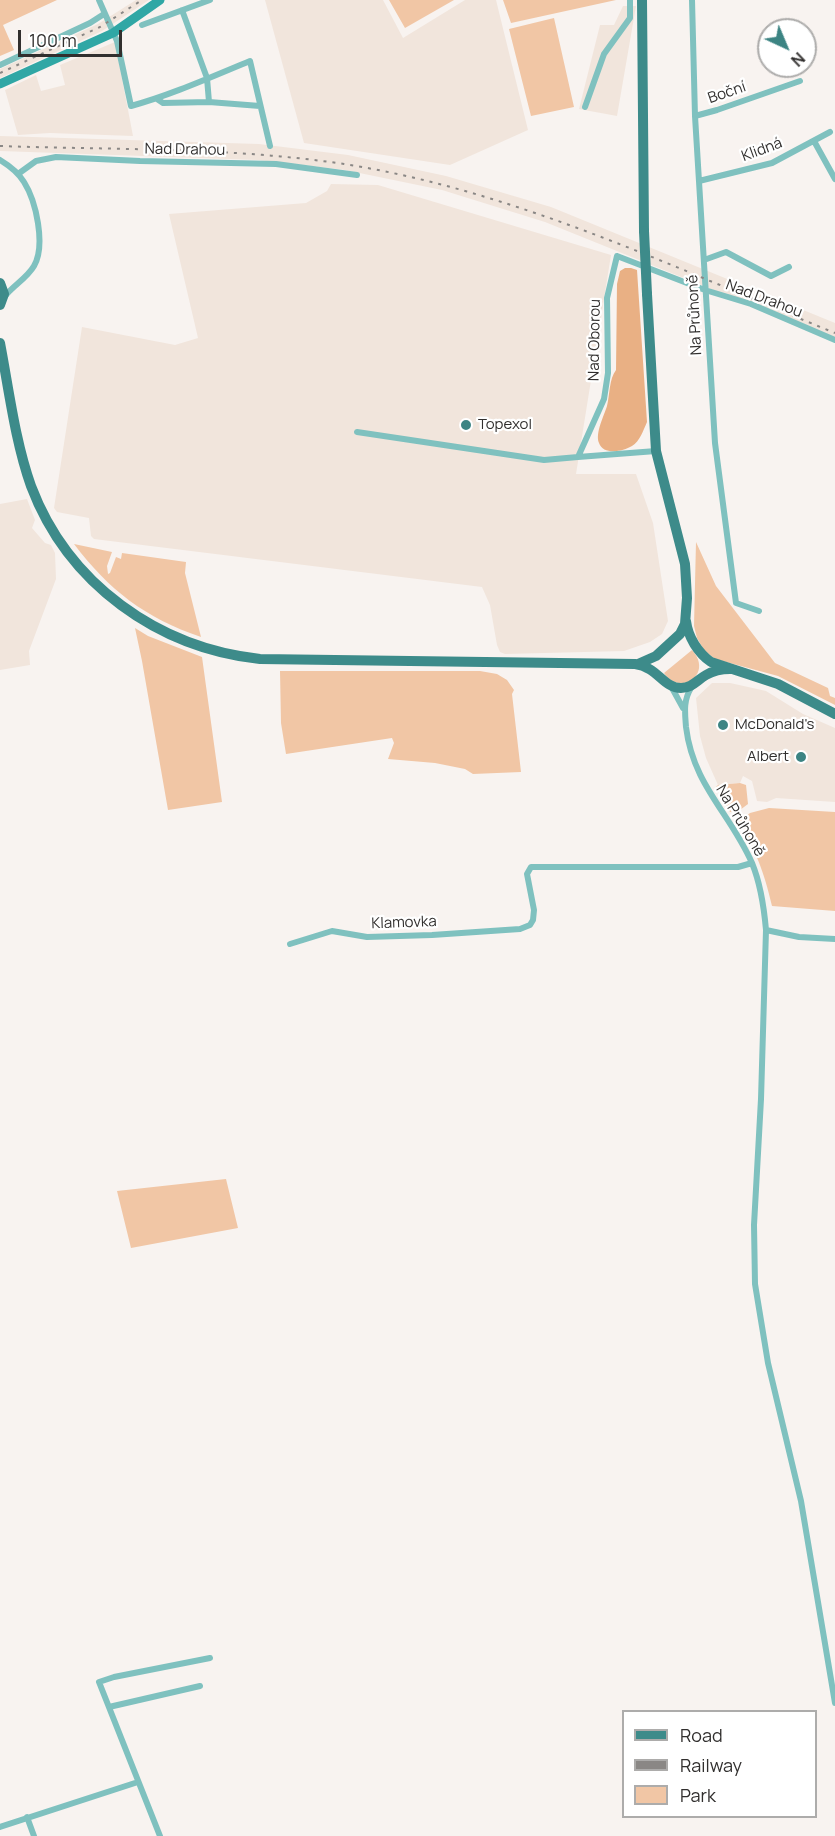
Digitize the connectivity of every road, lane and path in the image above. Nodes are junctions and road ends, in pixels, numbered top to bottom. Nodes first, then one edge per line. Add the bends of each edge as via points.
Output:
1 (99, 0) edge
2 (160, 0) edge
3 (209, 0) edge
4 (630, 0) edge
5 (642, 0) edge
6 (692, 0) edge
7 (182, 10) junction
8 (104, 14) junction
9 (142, 25) dead end
10 (113, 33) junction
11 (0, 65) edge
12 (207, 78) junction
13 (800, 81) dead end
14 (0, 84) edge
15 (157, 99) junction
16 (209, 102) junction
17 (260, 106) junction
18 (585, 107) dead end
19 (695, 116) junction
20 (830, 132) dead end
21 (814, 141) junction
22 (270, 146) dead end
23 (0, 160) edge
24 (18, 174) junction
25 (357, 175) dead end
26 (835, 179) edge
27 (699, 182) junction
28 (617, 256) joint
29 (704, 260) junction
30 (789, 267) dead end
31 (20, 281) junction
32 (0, 282) edge
33 (705, 290) junction
34 (1, 304) edge
35 (835, 340) edge
36 (0, 343) edge
37 (357, 432) dead end
38 (656, 451) junction
39 (578, 457) junction
40 (759, 611) dead end
41 (685, 618) junction
42 (671, 644) junction
43 (699, 651) junction
44 (661, 652) junction
45 (635, 664) junction
46 (730, 669) junction
47 (661, 677) junction
48 (696, 683) junction
49 (670, 686) junction
50 (684, 711) junction
51 (835, 714) edge
52 (752, 862) junction
53 (766, 930) junction
54 (835, 939) edge
55 (290, 944) dead end
56 (210, 1658) dead end
57 (200, 1686) dead end
58 (835, 1702) edge
59 (109, 1707) junction
60 (138, 1782) junction
61 (27, 1817) junction
62 (0, 1827) edge
63 (34, 1836) edge
64 (160, 1836) edge

1 - 8 street
2 - 10 street
3 - 7 street
4 - 18 street via 630,18 604,54
5 - 38 main road, bridge via 644,231
6 - 19 street, Na Průhoně
7 - 9 street
7 - 12 street
8 - 10 street
8 - 11 street
10 - 14 street
10 - 15 street via 131,106
12 - 15 street
12 - 16 street
12 - 17 street via 250,61
13 - 19 street, Boční
15 - 16 street via 164,103
16 - 17 street
17 - 22 street
19 - 27 street, Na Průhoně
20 - 21 street, Klidná
21 - 26 street
21 - 27 street, Klidná via 772,163
23 - 24 street
24 - 25 street, Nad Drahou via 36,161 56,157 276,164
24 - 31 street via 31,196 40,243 34,266
27 - 29 street, Na Průhoně
28 - 33 street, Nad Drahou
28 - 39 street, Nad Oborou via 607,297 608,373 604,399
29 - 30 street via 726,252 771,276
29 - 33 street, Na Průhoně
31 - 32 street
31 - 34 street
32 - 34 main road via 4,290
33 - 35 street, Nad Drahou via 751,304
33 - 40 street, Na Průhoně via 715,443 736,603
36 - 45 main road via 24,464 48,521 68,553 99,588 161,631 205,649 260,659
37 - 39 street via 544,460
38 - 39 street
38 - 41 main road via 685,564
41 - 42 main road via 680,634
41 - 43 main road
42 - 43 main road via 684,642
42 - 44 main road
43 - 46 main road via 711,662
43 - 48 main road via 704,668
44 - 45 main road via 651,660
44 - 47 main road via 657,664
45 - 47 main road
46 - 48 main road via 716,671
46 - 51 main road via 778,684
47 - 49 main road
48 - 49 main road via 682,688
48 - 50 street, Na Průhoně via 685,700
49 - 50 street, Na Průhoně
50 - 52 street, Na Průhoně via 695,766
52 - 53 street, Na Průhoně via 762,892
52 - 55 street, Klamovka via 738,867 531,867 527,874 534,915 530,925 520,929 363,937 332,931
53 - 54 street
53 - 58 street, Na Průhoně via 754,1225 756,1293 768,1363 801,1501
56 - 59 street via 99,1682
57 - 59 street
59 - 60 street
60 - 61 street
60 - 64 street
61 - 62 street
61 - 63 street

